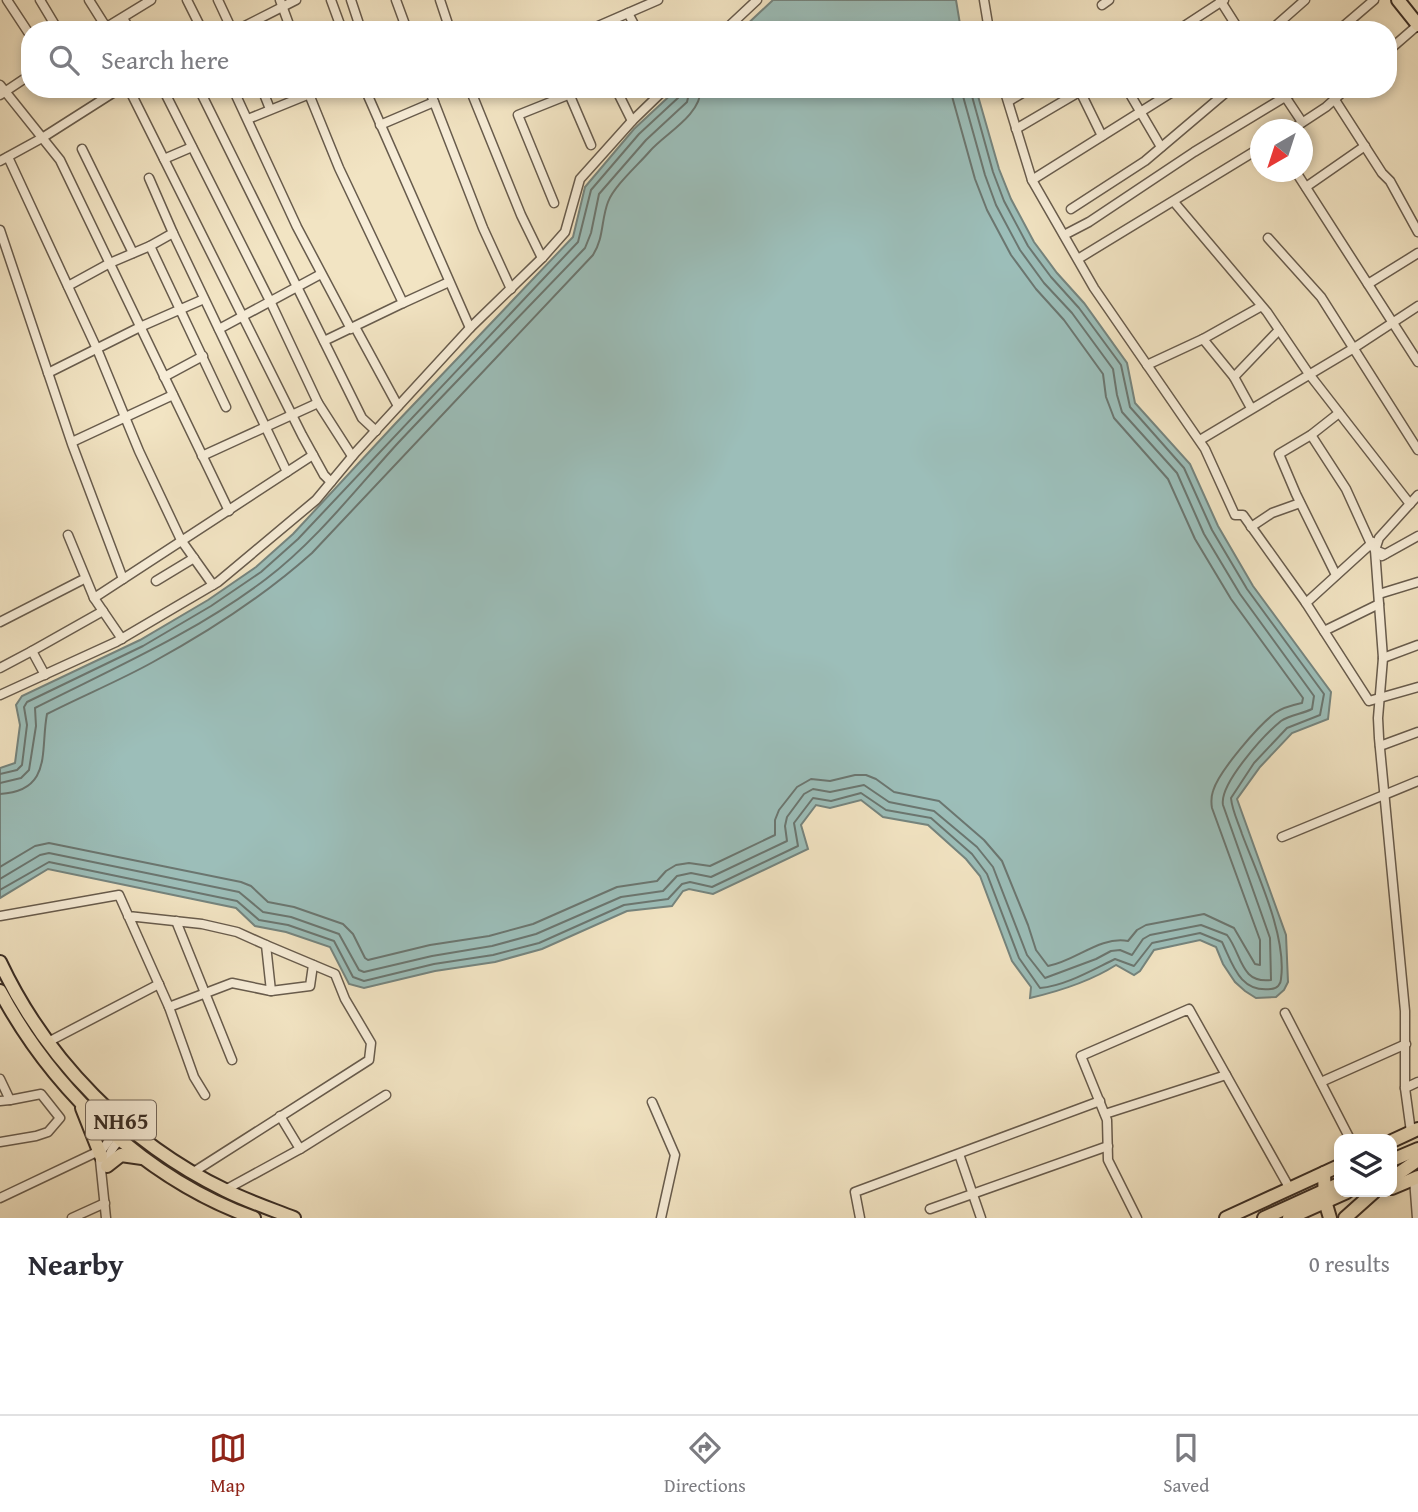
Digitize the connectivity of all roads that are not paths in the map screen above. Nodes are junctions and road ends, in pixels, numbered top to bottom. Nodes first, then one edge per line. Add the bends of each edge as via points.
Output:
1 (7, 0) edge
2 (40, 0) edge
3 (89, 0) edge
4 (151, 0) edge
5 (187, 0) edge
6 (218, 0) edge
7 (296, 0) edge
8 (331, 0) edge
9 (351, 0) edge
10 (396, 0) edge
11 (440, 0) edge
12 (658, 0) edge
13 (757, 0) edge
14 (984, 0) edge
15 (1305, 0) edge
16 (1374, 0) edge
17 (1398, 0) edge
18 (1405, 0) edge
19 (1222, 1) edge
20 (282, 4) edge
21 (628, 13) junction
22 (1418, 16) edge
23 (123, 18) junction
24 (21, 21) edge
25 (53, 21) edge
26 (100, 21) edge
27 (118, 21) edge
28 (125, 21) edge
29 (198, 21) edge
30 (230, 21) edge
31 (251, 21) edge
32 (288, 21) edge
33 (339, 21) edge
34 (358, 21) edge
35 (404, 21) edge
36 (447, 21) edge
37 (610, 21) edge
38 (632, 21) edge
39 (735, 21) edge
40 (988, 21) edge
41 (1192, 21) edge
42 (1234, 21) edge
43 (1281, 21) edge
44 (1350, 21) edge
45 (1418, 25) edge
46 (1397, 43) edge
47 (21, 80) edge
48 (2, 91) edge
49 (105, 98) edge
50 (134, 98) edge
51 (168, 98) edge
52 (203, 98) edge
53 (238, 98) edge
54 (266, 98) edge
55 (297, 98) edge
56 (313, 98) edge
57 (369, 98) edge
58 (432, 98) edge
59 (474, 98) edge
60 (555, 98) edge
61 (571, 98) edge
62 (620, 98) edge
63 (655, 98) edge
64 (1008, 98) edge
65 (1014, 98) edge
66 (1068, 98) edge
67 (1085, 98) edge
68 (1133, 98) edge
69 (1162, 98) edge
70 (1219, 98) edge
71 (1275, 98) edge
72 (1286, 98) edge
73 (1335, 100) joint
74 (1009, 101) junction
75 (434, 103) junction
76 (270, 109) junction
77 (1141, 111) junction
78 (248, 119) junction
79 (1300, 119) edge
80 (1306, 119) edge
81 (632, 121) junction
82 (380, 125) junction
83 (1016, 129) junction
84 (1102, 136) junction
85 (42, 138) junction
86 (591, 145) dead end
87 (1365, 146) junction
88 (192, 147) junction
89 (1161, 147) junction
90 (82, 149) dead end
91 (1250, 155) edge
92 (4, 159) edge
93 (164, 159) junction
94 (149, 178) dead end
95 (1032, 180) junction
96 (1303, 182) edge
97 (1306, 187) junction
98 (1174, 201) junction
99 (554, 203) dead end
100 (1071, 209) dead end
101 (0, 230) edge
102 (1418, 232) edge
103 (173, 233) junction
104 (1064, 235) junction
105 (1268, 238) dead end
106 (150, 246) junction
107 (134, 253) junction
108 (1418, 253) edge
109 (542, 258) junction
110 (1078, 259) junction
111 (110, 263) junction
112 (321, 274) junction
113 (449, 282) junction
114 (1368, 284) junction
115 (68, 286) junction
116 (297, 287) junction
117 (511, 289) junction
118 (204, 299) junction
119 (271, 303) junction
120 (403, 303) junction
121 (1418, 306) edge
122 (1260, 307) junction
123 (180, 308) junction
124 (244, 317) junction
125 (1393, 323) junction
126 (140, 327) junction
127 (353, 328) junction
128 (470, 328) junction
129 (219, 329) junction
130 (1279, 330) junction
131 (1202, 339) junction
132 (324, 341) junction
133 (1354, 348) junction
134 (97, 349) junction
135 (203, 356) junction
136 (1418, 362) edge
137 (1147, 365) junction
138 (48, 373) junction
139 (1309, 374) junction
140 (164, 376) junction
141 (1234, 377) junction
142 (173, 395) junction
143 (318, 402) junction
144 (398, 406) junction
145 (226, 407) dead end
146 (1251, 408) junction
147 (1339, 413) junction
148 (292, 414) junction
149 (126, 418) junction
150 (265, 428) junction
151 (376, 431) junction
152 (1311, 435) junction
153 (1200, 440) junction
154 (72, 442) junction
155 (1418, 450) edge
156 (313, 455) junction
157 (202, 456) junction
158 (352, 456) junction
159 (287, 472) junction
160 (331, 482) junction
161 (1418, 495) edge
162 (1300, 503) junction
163 (1410, 504) junction
164 (229, 511) junction
165 (1251, 527) junction
166 (68, 535) dead end
167 (1418, 536) edge
168 (181, 540) junction
169 (1374, 551) junction
170 (194, 558) junction
171 (1336, 575) junction
172 (84, 579) junction
173 (123, 579) junction
174 (156, 581) dead end
175 (1418, 582) edge
176 (213, 585) junction
177 (1379, 594) junction
178 (94, 598) junction
179 (1306, 603) junction
180 (1379, 604) junction
181 (103, 611) junction
182 (0, 622) edge
183 (1324, 631) junction
184 (121, 639) junction
185 (1418, 645) edge
186 (32, 651) junction
187 (1383, 658) junction
188 (0, 668) edge
189 (45, 675) junction
190 (1418, 687) edge
191 (0, 695) edge
192 (1380, 699) junction
193 (1418, 732) edge
194 (1380, 747) junction
195 (1418, 781) edge
196 (1384, 795) junction
197 (1282, 837) dead end
198 (0, 916) edge
199 (128, 916) junction
200 (176, 921) junction
201 (266, 945) junction
202 (0, 962) edge
203 (313, 965) junction
204 (159, 984) junction
205 (0, 991) edge
206 (271, 991) junction
207 (204, 993) junction
208 (169, 1007) junction
209 (1285, 1013) dead end
210 (48, 1042) junction
211 (1406, 1044) junction
212 (232, 1060) dead end
213 (1226, 1075) junction
214 (0, 1079) edge
215 (1321, 1082) junction
216 (1418, 1082) edge
217 (1405, 1088) junction
218 (205, 1095) dead end
219 (386, 1095) dead end
220 (10, 1100) junction
221 (0, 1101) edge
222 (79, 1101) junction
223 (1100, 1101) junction
224 (652, 1102) dead end
225 (1105, 1114) junction
226 (280, 1116) junction
227 (122, 1130) junction
228 (1415, 1131) edge
229 (1347, 1134) edge
230 (1397, 1139) edge
231 (0, 1142) edge
232 (1108, 1146) junction
233 (300, 1149) junction
234 (1418, 1149) edge
235 (959, 1154) junction
236 (102, 1158) junction
237 (146, 1158) junction
238 (1397, 1158) edge
239 (1418, 1160) edge
240 (1334, 1168) edge
241 (1397, 1169) edge
242 (192, 1173) junction
243 (1324, 1173) junction
244 (1397, 1175) edge
245 (1416, 1178) edge
246 (1397, 1186) edge
247 (1290, 1189) junction
248 (1334, 1189) edge
249 (225, 1190) junction
250 (973, 1194) junction
251 (1334, 1195) edge
252 (1328, 1196) junction
253 (1368, 1197) edge
254 (1375, 1197) edge
255 (0, 1198) edge
256 (105, 1203) junction
257 (1356, 1208) junction
258 (930, 1209) dead end
259 (72, 1218) edge
260 (106, 1218) edge
261 (254, 1218) edge
262 (294, 1218) edge
263 (661, 1218) edge
264 (860, 1218) edge
265 (981, 1218) edge
266 (1136, 1218) edge
267 (1226, 1218) edge
268 (1265, 1218) edge
269 (1289, 1218) edge
270 (1330, 1218) edge
271 (1338, 1218) edge
272 (1345, 1218) edge
273 (1418, 1218) edge

1 - 24 street
2 - 25 street
3 - 26 street
4 - 23 street
5 - 29 street
6 - 30 street
7 - 20 street
8 - 33 street
9 - 34 street
10 - 35 street
11 - 36 street
12 - 21 street
13 - 39 street
14 - 40 street
15 - 43 street
16 - 44 street
17 - 45 main road
18 - 22 main road
19 - 41 street
19 - 42 street
20 - 31 street
20 - 32 street
21 - 37 street
21 - 38 street
23 - 27 street
23 - 28 street
45 - 46 street
47 - 48 street
48 - 85 street
49 - 85 street
50 - 93 street
51 - 88 street
52 - 116 street
53 - 78 street
54 - 76 street
55 - 76 street
56 - 120 street via 339,168
57 - 82 street
58 - 75 street
59 - 109 street
60 - 99 street via 518,115
61 - 86 street
62 - 81 street
63 - 81 street
64 - 74 street
65 - 74 street
66 - 83 street
67 - 84 street
68 - 77 street
69 - 77 street
70 - 89 street
71 - 104 street
72 - 79 street
73 - 80 street
73 - 87 street
74 - 83 street
75 - 82 street
75 - 117 street
76 - 78 street
77 - 84 street
77 - 89 street
78 - 112 street
81 - 109 street via 580,179 565,232
82 - 113 street
83 - 95 street
84 - 95 street
85 - 92 street
85 - 111 street via 60,160
87 - 97 street
87 - 102 street
88 - 93 street
88 - 119 street
89 - 100 street
90 - 107 street
91 - 98 street
92 - 115 street
93 - 124 street
94 - 103 street
95 - 104 street
96 - 97 street
97 - 114 street
98 - 110 street
98 - 122 street
101 - 138 street
103 - 106 street
103 - 118 street
104 - 110 street
105 - 133 street via 1321,297
106 - 107 street
106 - 123 street
107 - 111 street
108 - 114 street
109 - 117 street
110 - 137 street
111 - 115 street
111 - 126 street
112 - 116 street
112 - 127 street
113 - 120 street
113 - 128 street
114 - 125 street
115 - 134 street
116 - 119 street
116 - 132 street
117 - 128 street
118 - 123 street
118 - 129 street
119 - 124 street
119 - 143 street
120 - 127 street
121 - 125 street
122 - 130 street
122 - 131 street
123 - 126 street
123 - 135 street
124 - 129 street
124 - 148 street
125 - 133 street
125 - 136 street
126 - 134 street
126 - 140 street
127 - 132 street
127 - 144 street
128 - 144 street
129 - 150 street
130 - 139 street
130 - 141 street
131 - 137 street
131 - 141 street
132 - 151 street via 362,418
133 - 139 street
133 - 155 street
134 - 138 street
134 - 149 street
135 - 140 street
135 - 145 street
137 - 153 street
138 - 154 street
139 - 146 street
139 - 147 street
140 - 142 street
141 - 146 street
142 - 149 street
142 - 157 street
143 - 148 street
143 - 158 street
144 - 151 street
146 - 153 street
147 - 152 street
147 - 163 street
148 - 150 street
148 - 156 street
149 - 154 street
149 - 168 street
150 - 157 street
150 - 159 street
151 - 158 street
152 - 162 street via 1279,454
152 - 169 street via 1346,489
153 - 165 street via 1235,515 1242,515
154 - 173 street
156 - 159 street
156 - 160 street
157 - 164 street
158 - 160 street
159 - 164 street
160 - 176 street via 316,500
161 - 163 street
162 - 165 street
162 - 171 street
163 - 169 street via 1383,533
164 - 168 street
165 - 179 street
166 - 172 street
167 - 169 street via 1385,554
168 - 170 street
168 - 173 street
169 - 171 street
169 - 177 street
170 - 174 street
170 - 176 street
171 - 179 street
172 - 178 street
172 - 182 street
173 - 178 street
175 - 177 street
176 - 184 street
177 - 180 street
178 - 181 street
179 - 183 street
180 - 183 street
180 - 187 street
181 - 184 street
181 - 186 street
183 - 192 street via 1369,701
184 - 189 street
185 - 187 street
186 - 188 street
186 - 189 street
187 - 192 street
189 - 191 street
190 - 192 street
192 - 194 street
193 - 194 street
194 - 196 street
195 - 196 street
196 - 197 street
196 - 211 street
198 - 199 street via 119,895
199 - 200 street
199 - 204 street
200 - 201 street via 237,932
200 - 207 street
201 - 203 street
201 - 206 street
202 - 210 main road, NH65
203 - 206 street via 310,986
203 - 226 street via 335,974 371,1043 369,1060
204 - 208 street
204 - 210 street
205 - 222 main road, NH65 via 47,1065
206 - 207 street via 232,983
207 - 208 street
207 - 212 street
208 - 218 street
209 - 215 street
210 - 227 main road, NH65
211 - 215 street
211 - 217 street
213 - 223 street via 1189,1009 1081,1056
213 - 225 street
213 - 247 street
214 - 220 street
215 - 229 street
216 - 217 street
217 - 228 street
219 - 233 street
220 - 221 street
220 - 231 street via 41,1094 60,1118 48,1132
222 - 227 main road, NH65
222 - 236 main road
223 - 225 street
223 - 235 street
224 - 263 street via 675,1155
225 - 232 street
226 - 233 street
226 - 242 street
227 - 236 street
227 - 237 main road, NH65
227 - 242 main road, NH65
228 - 230 main road
232 - 250 street
232 - 266 street via 1108,1160
233 - 249 street
234 - 238 main road
235 - 250 street
235 - 264 street via 855,1192
236 - 237 main road
236 - 255 street
236 - 256 street
237 - 261 main road, NH65 via 220,1206
239 - 241 main road
239 - 244 main road
240 - 243 main road
242 - 249 main road, NH65
243 - 247 main road
243 - 252 main road
245 - 246 main road
245 - 273 street
247 - 267 main road
248 - 252 main road
249 - 262 main road, NH65
250 - 258 street
250 - 265 street
251 - 252 main road
252 - 268 main road
252 - 269 main road
252 - 270 main road
252 - 271 main road
253 - 257 main road
254 - 257 main road
256 - 259 street
256 - 260 street
257 - 272 main road

